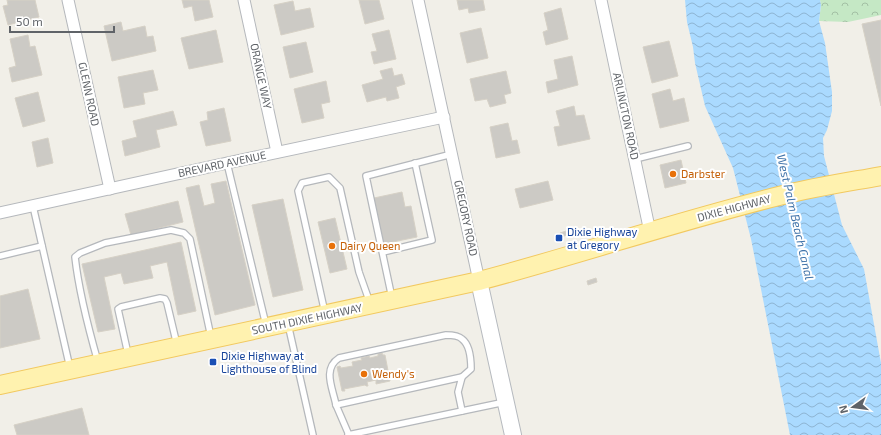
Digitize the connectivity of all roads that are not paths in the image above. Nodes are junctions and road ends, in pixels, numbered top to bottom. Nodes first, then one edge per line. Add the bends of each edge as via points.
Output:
1 (68, 0) edge
2 (244, 0) edge
3 (418, 0) edge
4 (601, 0) edge
5 (444, 117) junction
6 (688, 146) dead end
7 (277, 152) junction
8 (452, 154) junction
9 (635, 159) junction
10 (227, 163) junction
11 (415, 163) junction
12 (881, 176) edge
13 (110, 189) junction
14 (33, 206) junction
15 (0, 214) edge
16 (650, 232) junction
17 (612, 243) joint
18 (42, 246) junction
19 (383, 252) junction
20 (0, 256) edge
21 (479, 282) junction
22 (393, 300) junction
23 (370, 305) junction
24 (325, 315) junction
25 (288, 323) junction
26 (266, 328) junction
27 (212, 339) junction
28 (177, 347) junction
29 (129, 358) junction
30 (99, 364) junction
31 (71, 370) junction
32 (462, 377) junction
33 (0, 385) edge
34 (506, 402) junction
35 (336, 405) junction
36 (462, 411) junction
37 (313, 435) edge
38 (349, 435) edge
39 (513, 435) edge

1 - 13 street, GLENN ROAD
2 - 7 street, ORANGE WAY
3 - 5 street, GREGORY ROAD
4 - 9 street, ARLINGTON ROAD
5 - 7 street, BREVARD AVENUE
5 - 8 street, GREGORY ROAD
6 - 9 lane
7 - 10 street, BREVARD AVENUE
8 - 11 lane
8 - 21 street, GREGORY ROAD
9 - 16 street, ARLINGTON ROAD
10 - 13 street, BREVARD AVENUE
10 - 26 lane
11 - 19 lane via 366,176
11 - 19 lane via 432,240
12 - 16 main road, DIXIE HIGHWAY via 784,195
13 - 14 street, BREVARD AVENUE
14 - 15 street, BREVARD AVENUE
14 - 18 lane
16 - 17 main road, DIXIE HIGHWAY
17 - 21 main road, SOUTH DIXIE HIGHWAY
18 - 20 lane
18 - 31 lane
19 - 22 lane
21 - 22 main road, SOUTH DIXIE HIGHWAY
21 - 34 street, GREGORY ROAD
22 - 23 main road, SOUTH DIXIE HIGHWAY
23 - 24 main road, SOUTH DIXIE HIGHWAY
23 - 24 lane via 359,272 340,188 329,177 302,183 298,191
24 - 25 main road, SOUTH DIXIE HIGHWAY
25 - 26 main road, SOUTH DIXIE HIGHWAY
25 - 37 lane
26 - 27 main road, SOUTH DIXIE HIGHWAY
27 - 28 main road, SOUTH DIXIE HIGHWAY
27 - 30 lane via 190,239 184,233 171,230 105,243 75,257 77,276
28 - 29 main road, SOUTH DIXIE HIGHWAY
28 - 29 lane via 167,303 165,299 160,298 118,309
29 - 30 main road, SOUTH DIXIE HIGHWAY
30 - 31 main road, SOUTH DIXIE HIGHWAY
31 - 33 main road, SOUTH DIXIE HIGHWAY
32 - 35 lane
32 - 35 lane via 471,370 471,362 467,346 462,339 454,335 338,358 330,366 329,374
32 - 36 lane via 458,392
34 - 36 lane
34 - 39 street, GREGORY ROAD
35 - 38 lane
36 - 38 lane

